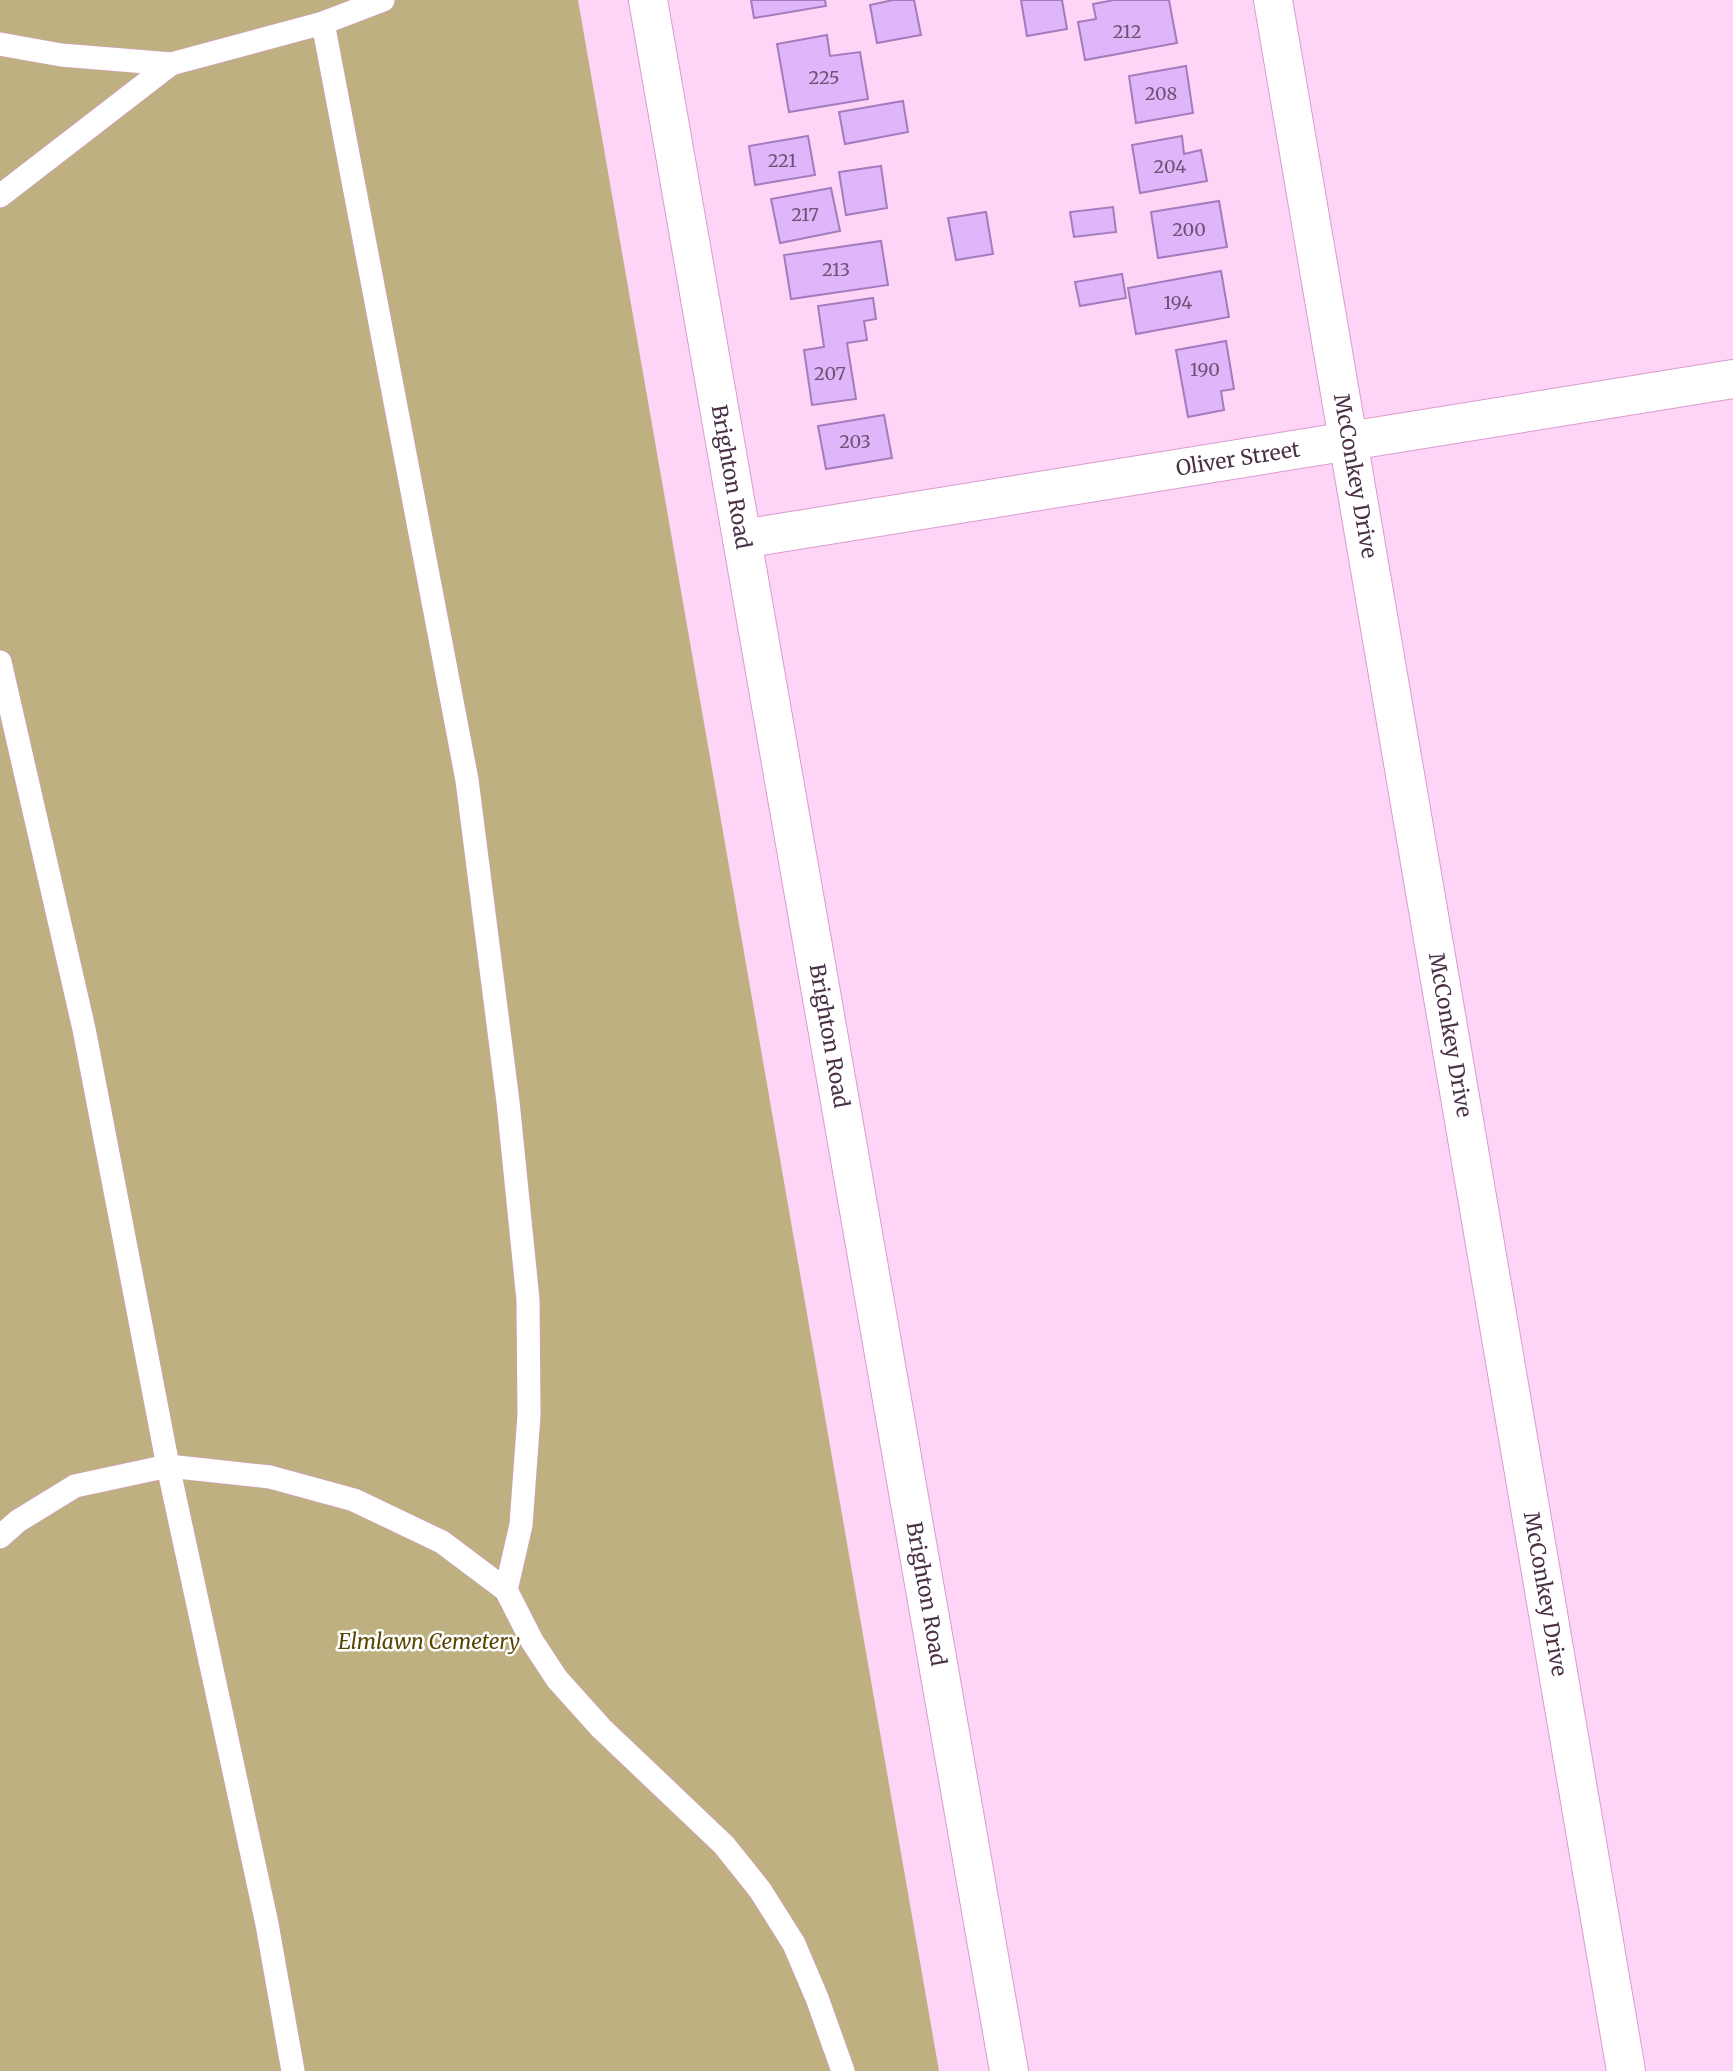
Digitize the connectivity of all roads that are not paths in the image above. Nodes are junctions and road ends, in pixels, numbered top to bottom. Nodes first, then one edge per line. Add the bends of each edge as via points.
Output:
1 (383, 0) edge
2 (648, 0) edge
3 (1273, 0) edge
4 (323, 23) junction
5 (0, 44) edge
6 (172, 64) junction
7 (0, 196) edge
8 (1733, 379) edge
9 (1349, 442) junction
10 (742, 538) junction
11 (0, 662) edge
12 (168, 1466) junction
13 (0, 1537) edge
14 (506, 1590) junction
15 (293, 2071) edge
16 (843, 2071) edge
17 (1009, 2071) edge
18 (1626, 2071) edge

1 - 4 lane
2 - 10 street, Brighton Road
3 - 9 street, McConkey Drive
4 - 6 lane
4 - 14 lane via 467,780 507,1089 528,1300 529,1415 521,1525
5 - 6 lane via 61,55
6 - 7 lane
8 - 9 street, Oliver Street
9 - 10 street, Oliver Street
9 - 18 street, McConkey Drive
10 - 17 street, Brighton Road
11 - 12 lane via 85,1029
12 - 13 lane via 75,1486
12 - 14 lane via 270,1477 354,1500 442,1542
12 - 15 lane via 267,1924
14 - 16 lane via 557,1679 601,1728 724,1845 760,1891 793,1944

